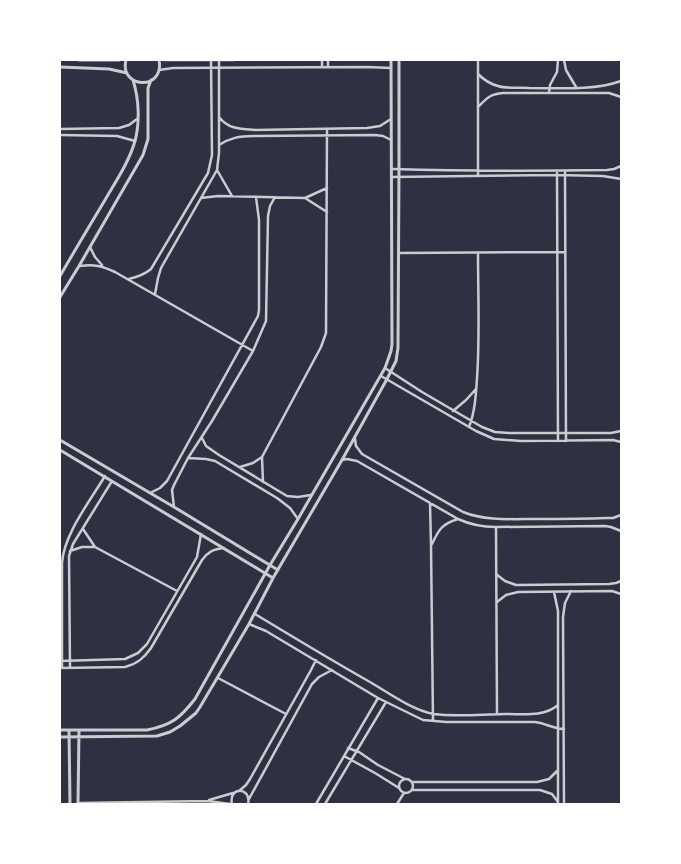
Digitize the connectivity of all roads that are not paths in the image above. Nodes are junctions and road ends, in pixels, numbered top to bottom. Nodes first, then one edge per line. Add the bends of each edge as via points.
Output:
1 (79, 60) edge
2 (84, 60) edge
3 (119, 60) edge
4 (126, 60) edge
5 (159, 60) edge
6 (165, 60) edge
7 (211, 60) edge
8 (219, 60) edge
9 (234, 60) edge
10 (322, 60) edge
11 (328, 60) edge
12 (391, 60) edge
13 (399, 60) edge
14 (478, 60) edge
15 (558, 60) edge
16 (564, 60) edge
17 (60, 67) edge
18 (322, 67) junction
19 (328, 67) junction
20 (212, 68) junction
21 (219, 68) junction
22 (391, 68) junction
23 (159, 70) junction
24 (127, 73) junction
25 (478, 74) junction
26 (133, 80) junction
27 (152, 80) junction
28 (621, 81) edge
29 (576, 87) junction
30 (549, 88) junction
31 (549, 93) junction
32 (621, 97) edge
33 (478, 107) junction
34 (219, 117) junction
35 (137, 119) junction
36 (391, 119) junction
37 (60, 129) edge
38 (327, 129) junction
39 (60, 135) edge
40 (327, 136) junction
41 (391, 140) junction
42 (135, 141) junction
43 (219, 145) junction
44 (212, 158) junction
45 (219, 158) junction
46 (621, 166) edge
47 (392, 169) junction
48 (400, 169) junction
49 (217, 170) junction
50 (478, 171) junction
51 (557, 171) junction
52 (565, 171) junction
53 (478, 176) junction
54 (557, 176) junction
55 (565, 176) junction
56 (392, 177) junction
57 (399, 177) junction
58 (621, 179) edge
59 (327, 188) junction
60 (232, 196) junction
61 (256, 197) junction
62 (275, 197) junction
63 (200, 198) junction
64 (305, 198) junction
65 (327, 212) junction
66 (90, 246) junction
67 (557, 252) junction
68 (565, 252) junction
69 (399, 253) junction
70 (478, 253) junction
71 (80, 266) junction
72 (103, 266) junction
73 (60, 276) edge
74 (129, 279) junction
75 (156, 294) junction
76 (60, 297) edge
77 (243, 345) junction
78 (253, 351) junction
79 (385, 368) junction
80 (391, 372) junction
81 (381, 376) junction
82 (387, 379) junction
83 (476, 388) junction
84 (453, 411) junction
85 (449, 415) junction
86 (472, 421) junction
87 (469, 427) junction
88 (621, 431) edge
89 (495, 432) junction
90 (558, 433) junction
91 (566, 433) junction
92 (202, 437) junction
93 (355, 438) junction
94 (494, 439) junction
95 (60, 440) edge
96 (566, 440) junction
97 (558, 441) junction
98 (621, 442) edge
99 (60, 450) edge
100 (218, 455) junction
101 (262, 457) junction
102 (188, 458) junction
103 (342, 460) junction
104 (215, 461) junction
105 (240, 468) junction
106 (105, 476) junction
107 (112, 481) junction
108 (264, 482) junction
109 (281, 492) junction
110 (150, 493) junction
111 (311, 495) junction
112 (277, 498) junction
113 (430, 503) junction
114 (174, 507) junction
115 (621, 515) edge
116 (458, 518) junction
117 (298, 519) junction
118 (496, 527) junction
119 (83, 529) junction
120 (72, 531) junction
121 (621, 531) edge
122 (201, 534) junction
123 (79, 535) junction
124 (431, 545) junction
125 (95, 547) junction
126 (225, 548) junction
127 (70, 551) junction
128 (197, 557) junction
129 (202, 560) junction
130 (270, 565) junction
131 (278, 570) junction
132 (265, 573) junction
133 (496, 574) junction
134 (273, 578) junction
135 (621, 581) edge
136 (178, 591) junction
137 (554, 592) junction
138 (571, 592) junction
139 (621, 594) edge
140 (61, 598) edge
141 (496, 603) junction
142 (255, 614) junction
143 (249, 624) junction
144 (70, 660) junction
145 (316, 660) junction
146 (61, 661) edge
147 (61, 668) edge
148 (70, 668) junction
149 (332, 670) junction
150 (218, 678) junction
151 (378, 698) junction
152 (386, 702) junction
153 (558, 705) junction
154 (286, 714) junction
155 (433, 714) junction
156 (497, 714) junction
157 (433, 721) junction
158 (558, 729) junction
159 (564, 729) junction
160 (60, 730) edge
161 (69, 730) junction
162 (79, 730) junction
163 (60, 737) edge
164 (69, 738) junction
165 (78, 738) junction
166 (348, 748) junction
167 (356, 751) junction
168 (344, 756) junction
169 (351, 760) junction
170 (558, 770) junction
171 (404, 779) junction
172 (412, 782) junction
173 (399, 788) junction
174 (412, 790) junction
175 (239, 791) junction
176 (234, 793) junction
177 (404, 793) junction
178 (249, 799) junction
179 (208, 801) junction
180 (154, 802) junction
181 (78, 803) edge
182 (131, 803) edge
183 (558, 803) edge
184 (70, 804) edge
185 (150, 804) edge
186 (231, 804) edge
187 (248, 804) edge
188 (316, 804) edge
189 (325, 804) edge
190 (397, 804) edge
191 (564, 804) edge

1 - 2 street
2 - 3 street
4 - 24 street
5 - 23 street
6 - 7 street
7 - 8 street
7 - 20 street
8 - 9 street
8 - 21 street
10 - 18 street
11 - 19 street
12 - 22 street
13 - 48 street
14 - 25 street
15 - 30 street via 557,72
16 - 29 street
17 - 24 street via 109,68
18 - 19 street
18 - 21 street
19 - 22 street
20 - 21 street
20 - 23 street
20 - 44 street
21 - 34 street
22 - 36 street
23 - 27 street
24 - 26 street
25 - 30 street via 497,86
25 - 33 street
26 - 27 street via 144,83
26 - 35 street
27 - 66 street via 148,88 148,139 143,155
28 - 29 street
29 - 30 street
30 - 31 street
31 - 32 street via 608,92
31 - 33 street via 495,94
33 - 50 street
34 - 38 street via 226,125 240,130
34 - 43 street
35 - 37 street via 119,128
35 - 42 street
36 - 38 street via 380,126
36 - 41 street
38 - 40 street
39 - 42 street via 117,136
40 - 41 street via 380,136
40 - 43 street via 241,136
40 - 59 street
41 - 47 street
42 - 73 street via 120,174
43 - 45 street
44 - 45 street
44 - 74 street via 208,173 154,264 146,273
45 - 49 street
46 - 52 street via 607,170
47 - 48 street
47 - 56 street
48 - 50 street
48 - 57 street
49 - 60 street
49 - 63 street
50 - 51 street
50 - 53 street
51 - 52 street
51 - 54 street
52 - 55 street
53 - 54 street
53 - 57 street
54 - 55 street
54 - 67 street
55 - 58 street
55 - 68 street
56 - 57 street
56 - 79 street via 392,344
57 - 69 street
59 - 64 street
59 - 65 street
60 - 61 street
60 - 63 street
61 - 62 street
61 - 77 street via 259,310
62 - 64 street
62 - 78 street via 268,216 267,316
63 - 75 street via 161,268
64 - 65 street
65 - 101 street via 326,336
66 - 71 street
66 - 72 street
67 - 68 street
67 - 70 street
67 - 90 street
68 - 91 street
69 - 70 street
69 - 80 street via 398,348
70 - 83 street
71 - 72 street
71 - 76 street
72 - 74 street
74 - 75 street
75 - 77 street
77 - 78 street
77 - 110 street via 167,481
78 - 92 street
79 - 80 street
79 - 81 street
80 - 82 street
80 - 84 street
81 - 82 street
81 - 111 street
82 - 85 street
82 - 93 street
83 - 84 street
83 - 86 street
84 - 85 street
84 - 86 street
85 - 87 street
86 - 87 street
86 - 89 street
87 - 94 street
88 - 91 street
89 - 90 street
89 - 94 street
90 - 91 street
90 - 97 street
91 - 96 street
92 - 100 street via 206,446
92 - 102 street
93 - 103 street
93 - 115 street via 362,454 462,512 480,518 613,518
94 - 97 street
95 - 110 street
96 - 97 street
96 - 98 street
99 - 106 street
100 - 104 street
100 - 105 street
101 - 105 street
101 - 108 street
102 - 104 street
102 - 114 street via 172,490
103 - 113 street via 357,461
103 - 131 street
104 - 112 street
105 - 108 street
106 - 107 street
106 - 120 street
107 - 119 street
107 - 122 street
108 - 109 street
109 - 111 street via 295,498
109 - 112 street
110 - 114 street
111 - 117 street
112 - 117 street
113 - 116 street
113 - 124 street
114 - 130 street
116 - 118 street via 478,526
116 - 124 street via 441,527
117 - 130 street
118 - 121 street via 605,526
118 - 133 street
119 - 123 street
119 - 125 street
120 - 123 street
120 - 140 street via 62,556
122 - 126 street
122 - 128 street
123 - 127 street
124 - 155 street
125 - 127 street
125 - 136 street
126 - 129 street via 213,550
126 - 132 street
127 - 144 street
128 - 129 street
128 - 136 street
129 - 148 street via 152,648 142,659 125,667
130 - 131 street
130 - 132 street
131 - 134 street
132 - 134 street
132 - 162 street via 195,699 178,718 160,728 147,730
133 - 135 street via 516,585 609,584
133 - 141 street
134 - 142 street
136 - 144 street via 147,644 138,653 125,659
137 - 138 street
137 - 141 street via 512,592
137 - 153 street via 558,611
138 - 139 street via 612,591
138 - 159 street via 564,612
140 - 146 street
141 - 156 street
142 - 143 street
142 - 155 street via 396,698
143 - 145 street via 266,630
143 - 150 street
144 - 146 street
144 - 148 street
145 - 149 street
145 - 154 street
146 - 147 street
147 - 148 street
149 - 151 street
149 - 178 street via 312,684
150 - 154 street
150 - 165 street via 196,713 170,732 157,736
151 - 152 street
151 - 166 street
152 - 157 street via 416,717
152 - 167 street
153 - 156 street via 540,714
153 - 158 street
154 - 175 street via 250,779
155 - 156 street
155 - 157 street
157 - 158 street via 535,722
158 - 159 street
158 - 170 street
159 - 191 street
160 - 161 street
161 - 162 street
161 - 164 street
162 - 165 street
163 - 164 street
164 - 165 street
164 - 184 street
165 - 181 street
166 - 167 street
166 - 168 street
167 - 169 street
167 - 171 street
168 - 169 street
168 - 188 street
169 - 173 street
169 - 189 street
170 - 172 street via 548,779 536,782
170 - 183 street
171 - 172 street
171 - 173 street
172 - 174 street
173 - 177 street
174 - 177 street
174 - 183 street via 540,790 552,794
175 - 176 street
175 - 178 street via 246,793
176 - 179 street
176 - 186 street
177 - 190 street
178 - 187 street
179 - 180 street
179 - 186 street
180 - 182 street
180 - 185 street
181 - 182 street

